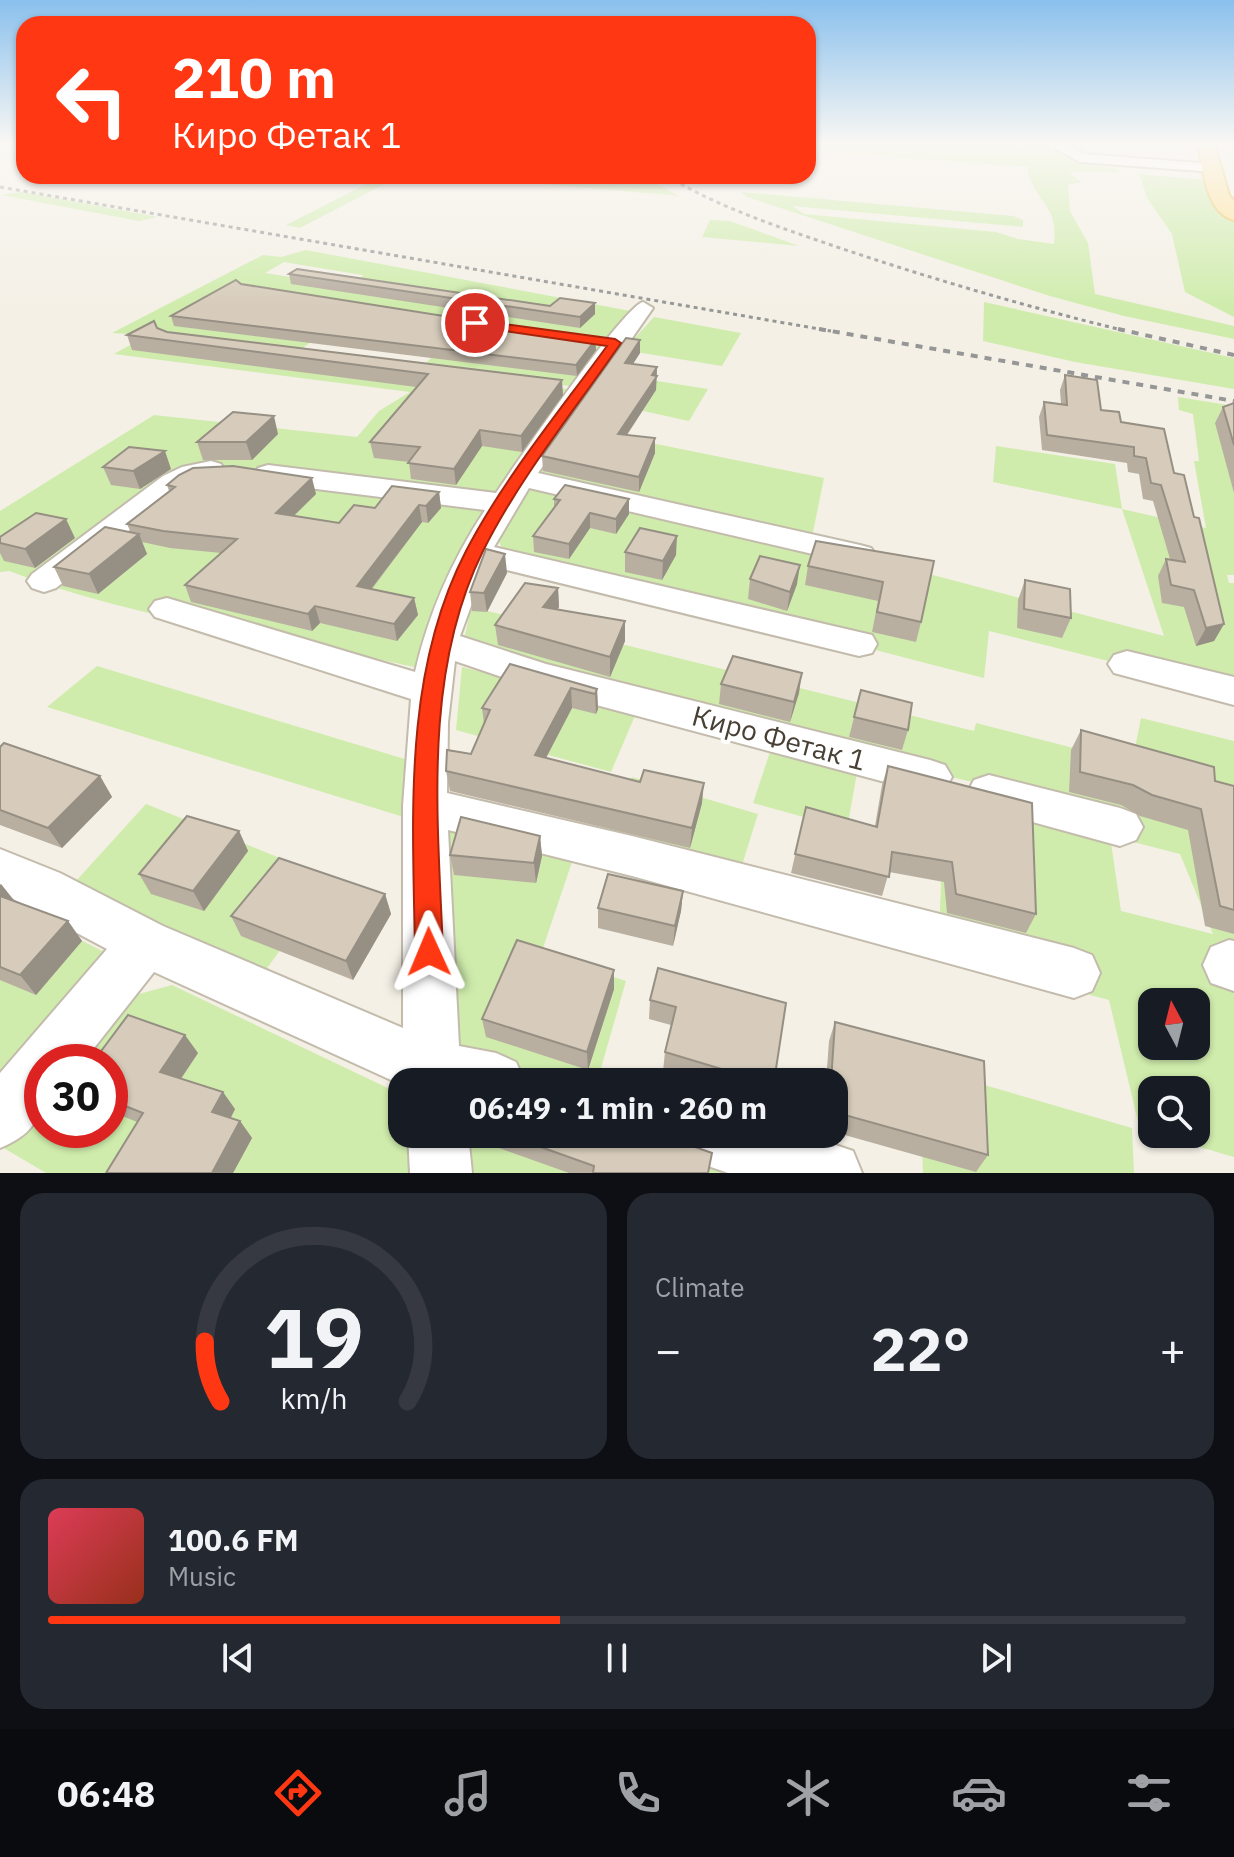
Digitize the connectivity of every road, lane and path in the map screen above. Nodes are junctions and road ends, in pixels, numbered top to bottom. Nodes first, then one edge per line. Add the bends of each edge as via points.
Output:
1 (643, 308) dead end
2 (512, 490) junction
3 (474, 552) junction
4 (891, 562) edge
5 (44, 581) dead end
6 (167, 609) dead end
7 (441, 643) junction
8 (859, 644) dead end
9 (1127, 664) dead end
10 (432, 691) junction
11 (1234, 691) edge
12 (425, 806) junction
13 (1120, 827) dead end
14 (0, 870) edge
15 (145, 943) junction
16 (1074, 973) dead end
17 (62, 1044) edge
18 (418, 1068) edge
19 (433, 1068) edge
20 (24, 1089) edge
21 (0, 1118) edge
22 (439, 1148) edge
23 (746, 1148) edge
24 (441, 1173) edge
25 (831, 1173) edge

1 - 2 street via 567,385
2 - 3 street
2 - 4 street
2 - 5 street via 238,470 192,473
3 - 7 street
3 - 8 street
6 - 10 street
7 - 10 street
7 - 13 street, Киро Фетак 1 via 540,676
9 - 11 street
10 - 12 street
12 - 16 street
12 - 19 street
14 - 15 street
15 - 17 street
15 - 18 street
20 - 21 street
22 - 24 street
23 - 25 street

